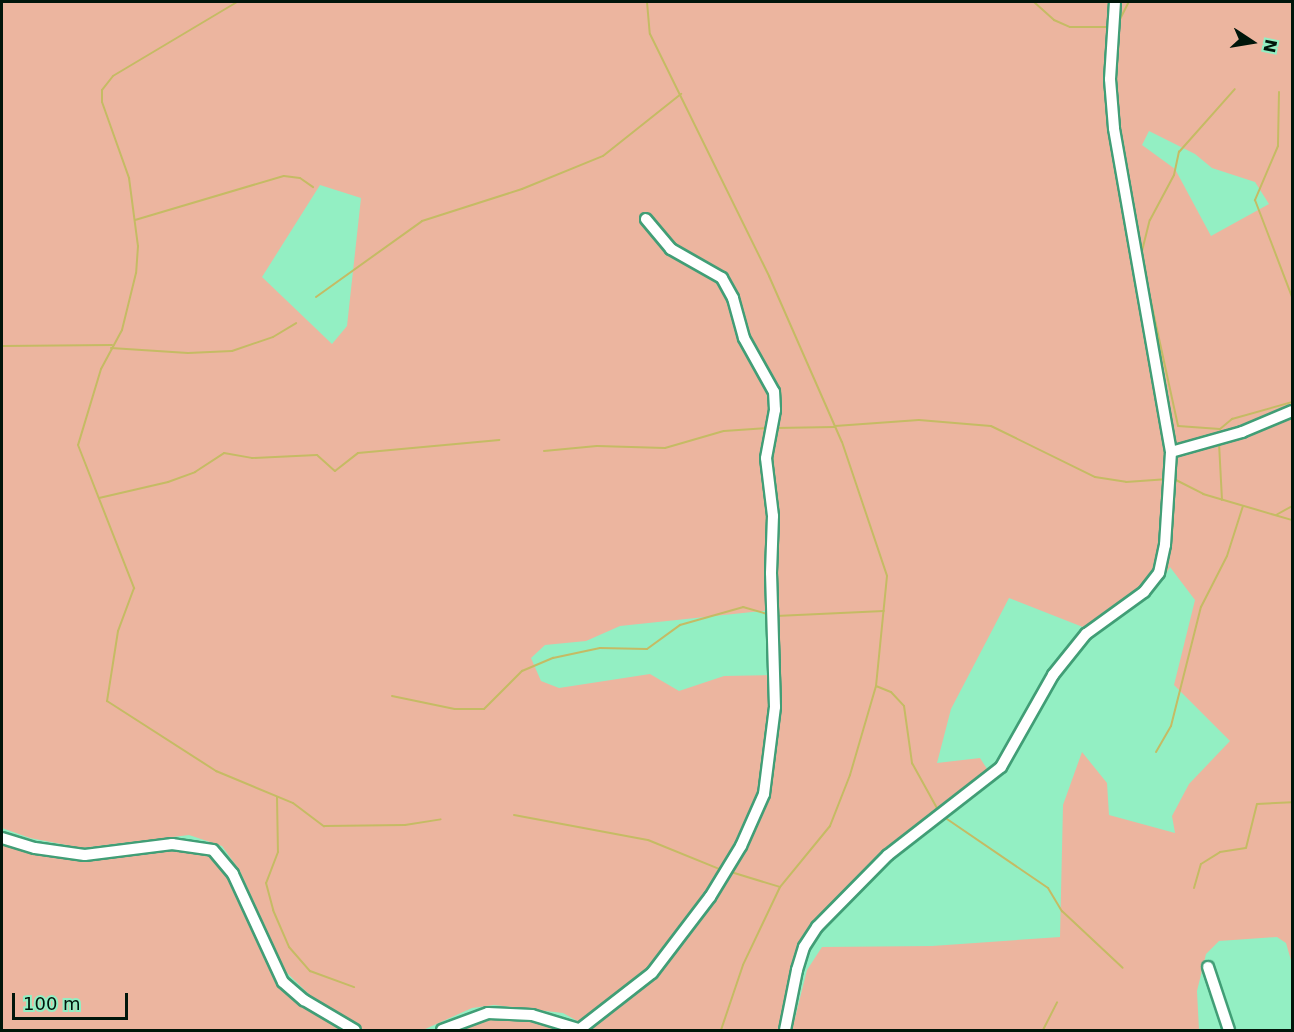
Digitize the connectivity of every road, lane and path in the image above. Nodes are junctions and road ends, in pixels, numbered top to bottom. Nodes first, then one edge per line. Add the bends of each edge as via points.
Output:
1 (1115, 2) edge
2 (646, 219) dead end
3 (1293, 411) edge
4 (1171, 452) junction
5 (2, 838) edge
6 (1208, 967) dead end
7 (355, 1030) edge
8 (442, 1030) edge
9 (581, 1030) edge
10 (785, 1030) edge
11 (1229, 1030) edge

1 - 4 street via 1110,79 1114,128
2 - 9 street via 671,249 722,278 733,298 744,338 774,392 776,410 766,458 773,516 775,707 764,794 741,846 710,897 652,973
3 - 4 street via 1242,432
4 - 10 street via 1165,545 1159,573 1152,583 1086,634 1053,675 1001,767 888,855 817,927 804,947
5 - 7 street via 35,848 85,855 172,844 213,850 233,874 283,982 304,1000
6 - 11 street
8 - 9 street via 488,1013 532,1015

